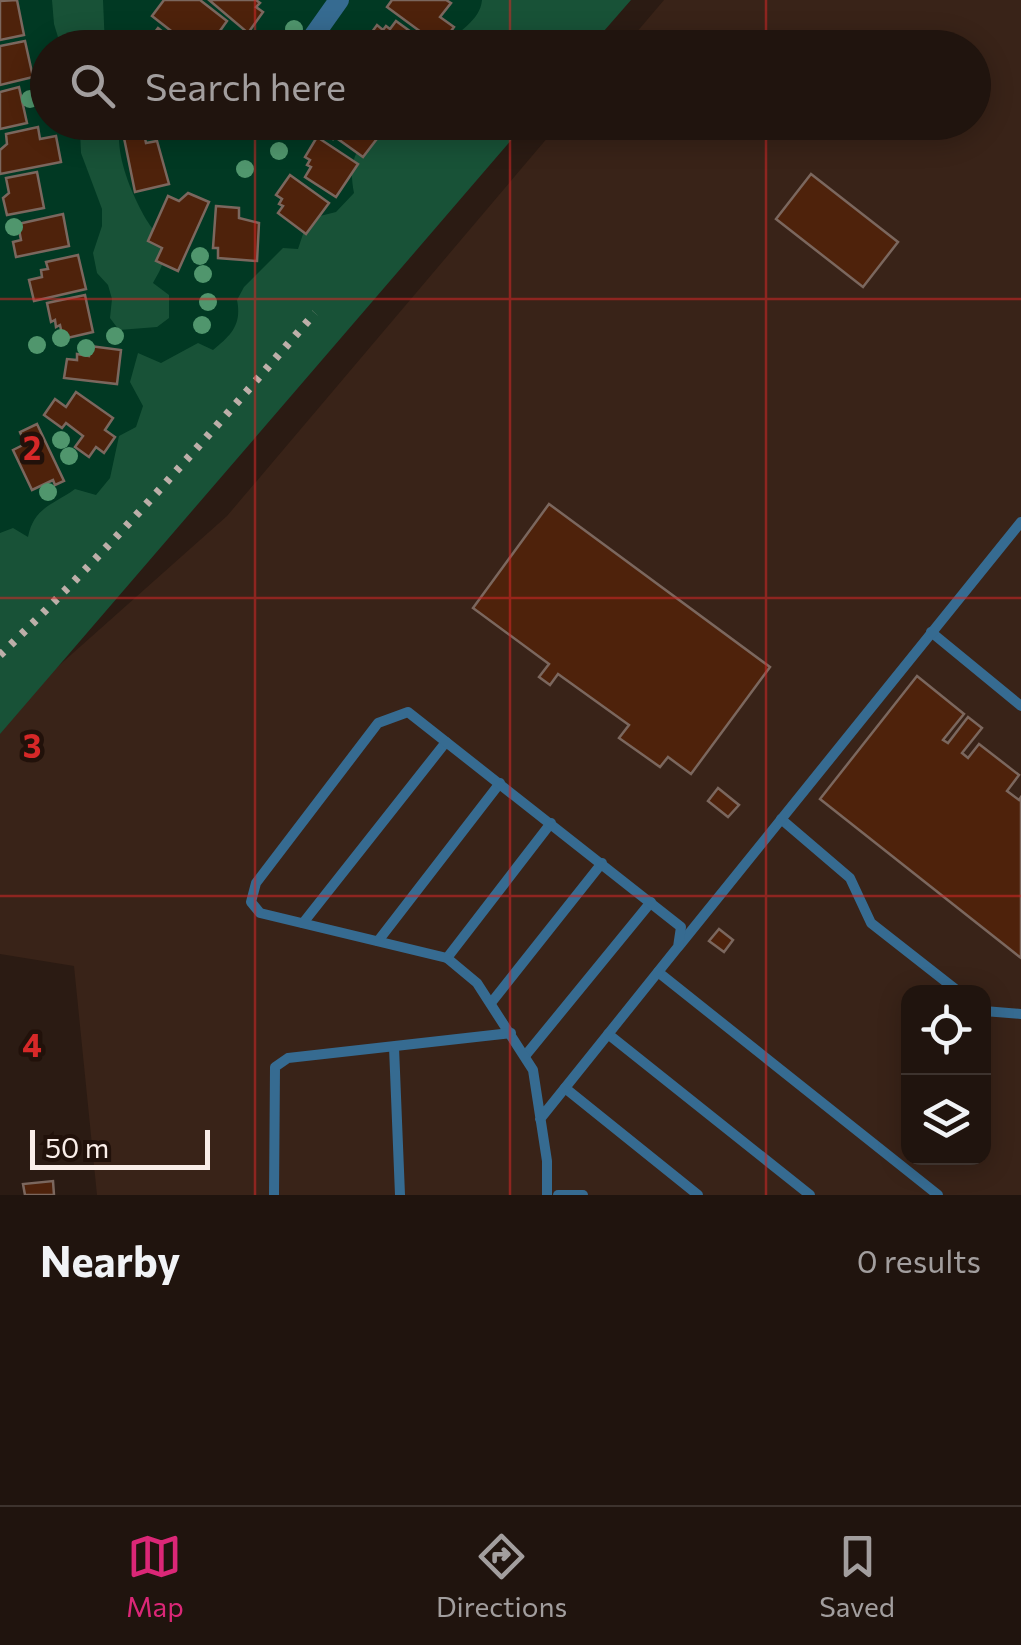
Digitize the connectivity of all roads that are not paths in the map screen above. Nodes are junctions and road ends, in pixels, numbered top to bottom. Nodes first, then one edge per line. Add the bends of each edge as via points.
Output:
1 (339, 0) edge
2 (318, 30) edge
3 (1021, 522) edge
4 (931, 632) junction
5 (1021, 706) edge
6 (446, 742) junction
7 (500, 784) junction
8 (781, 819) junction
9 (551, 823) junction
10 (602, 863) junction
11 (650, 902) junction
12 (303, 923) junction
13 (378, 941) junction
14 (678, 947) junction
15 (447, 958) junction
16 (658, 972) junction
17 (951, 985) edge
18 (491, 1002) junction
19 (991, 1012) edge
20 (1021, 1014) edge
21 (512, 1034) junction
22 (608, 1034) junction
23 (394, 1047) junction
24 (526, 1056) junction
25 (565, 1088) junction
26 (540, 1119) junction
27 (274, 1195) edge
28 (400, 1195) edge
29 (547, 1195) edge
30 (558, 1195) edge
31 (583, 1195) edge
32 (698, 1195) edge
33 (810, 1195) edge
34 (938, 1195) edge

1 - 2 street
3 - 4 lane
4 - 5 lane
4 - 8 lane
6 - 7 lane
6 - 12 lane
6 - 12 lane via 408,712 378,723 256,882 251,902 260,913
7 - 9 lane
7 - 13 lane
8 - 14 lane
8 - 17 lane via 850,878 871,923
9 - 10 lane
9 - 15 lane
10 - 11 lane
10 - 18 lane
11 - 14 lane via 681,927
11 - 24 lane
12 - 13 lane
13 - 15 lane
14 - 16 lane
15 - 18 lane
16 - 22 lane
16 - 34 lane
18 - 21 lane
19 - 20 lane
21 - 23 lane
21 - 24 lane
22 - 25 lane
22 - 33 lane
23 - 27 lane via 288,1058 275,1068
23 - 28 lane
24 - 26 lane
25 - 26 lane
25 - 32 lane
26 - 29 lane
30 - 31 lane

